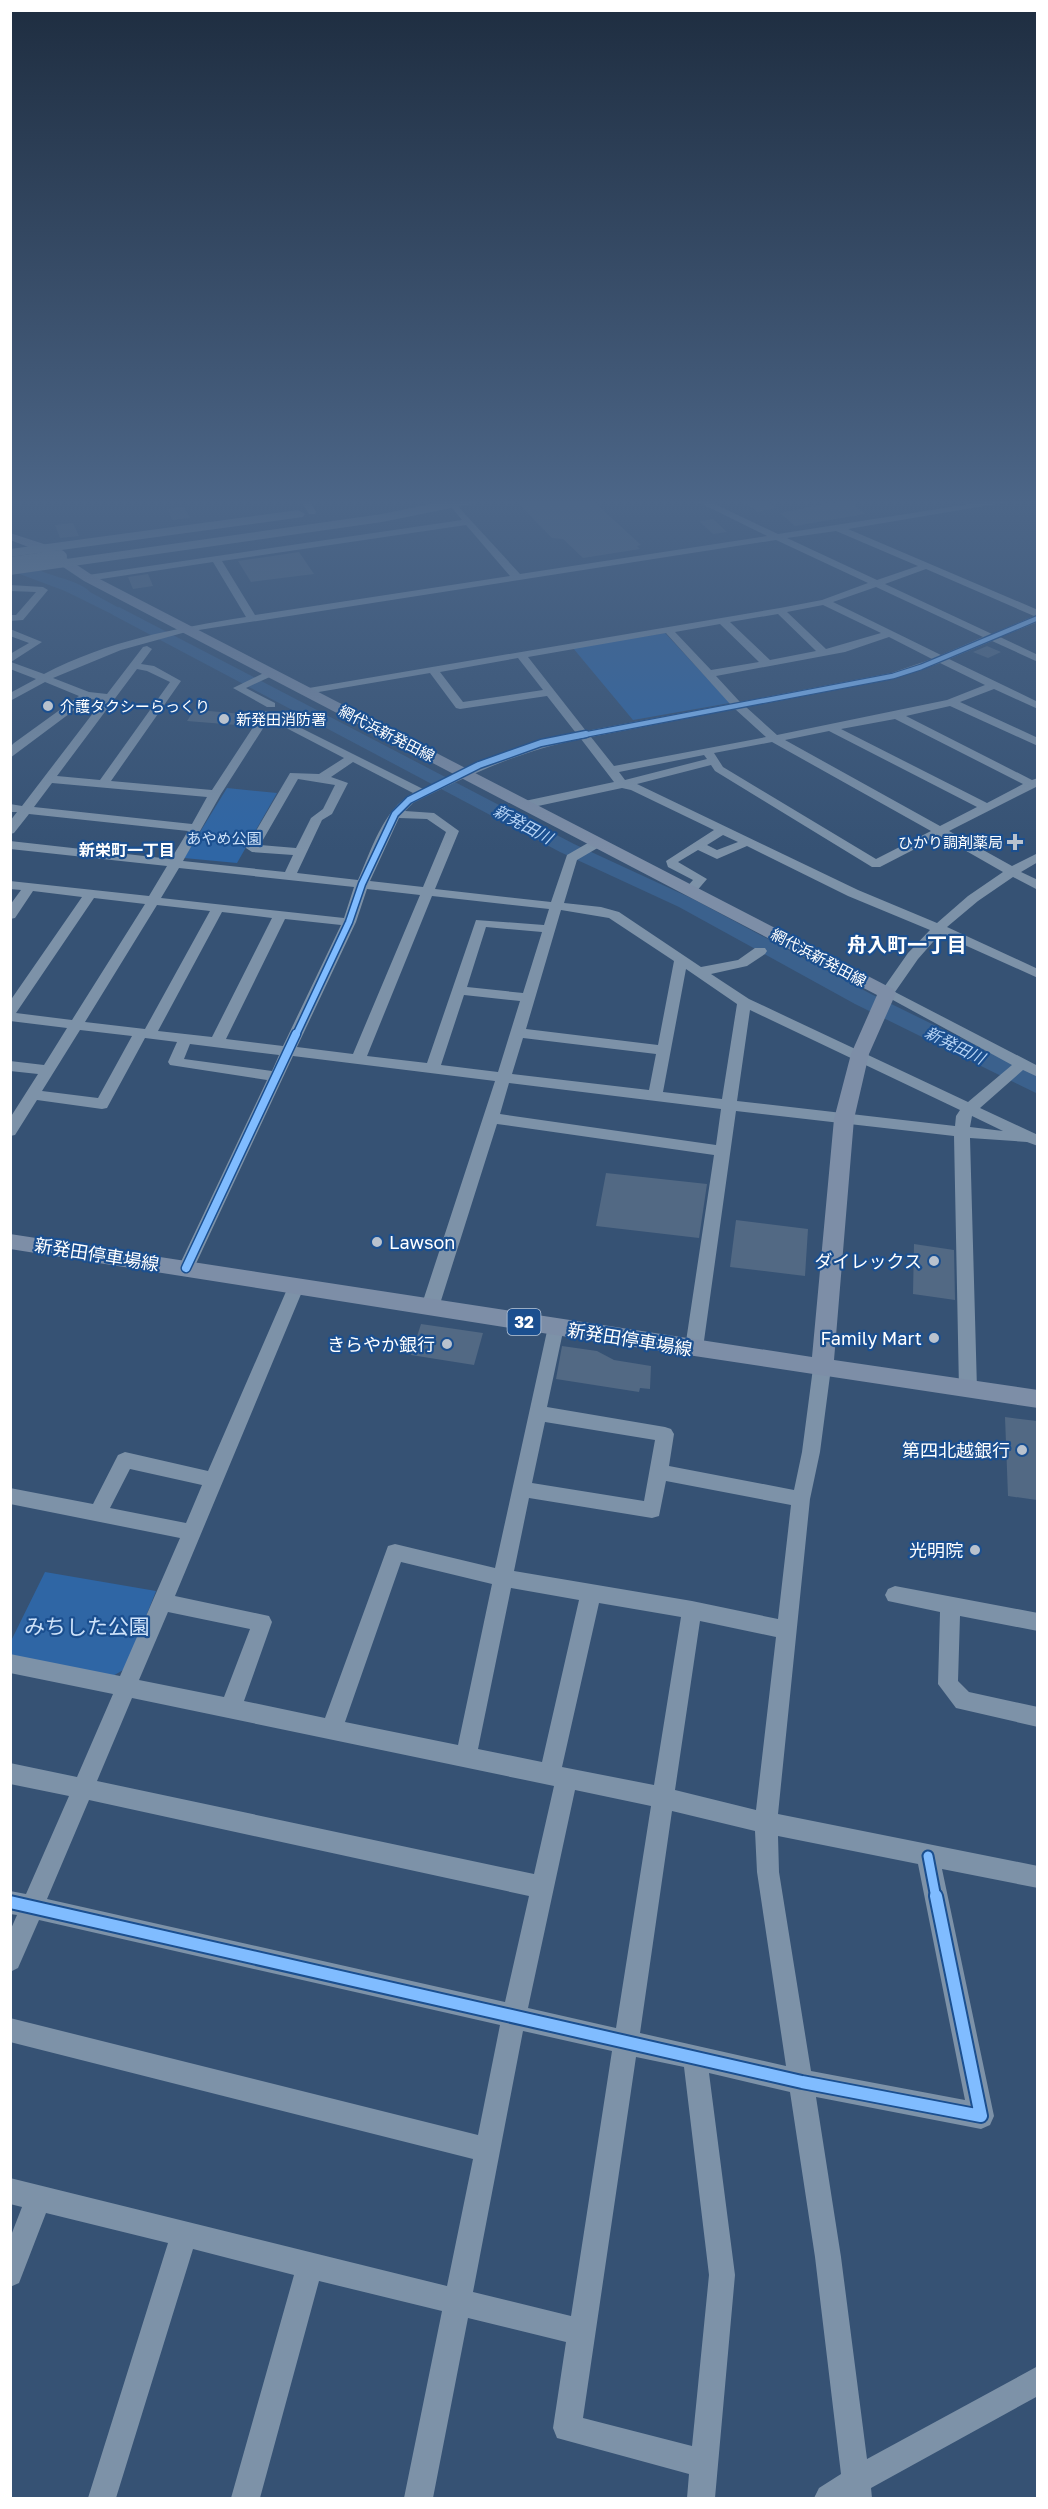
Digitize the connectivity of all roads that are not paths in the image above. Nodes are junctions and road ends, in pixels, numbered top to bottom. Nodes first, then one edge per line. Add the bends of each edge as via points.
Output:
1 (154, 616) edge
2 (257, 616) edge
3 (751, 616) edge
4 (785, 616) edge
5 (853, 616) edge
6 (945, 616) edge
7 (1038, 616) edge
8 (251, 617) joint
9 (723, 621) junction
10 (178, 630) junction
11 (668, 630) junction
12 (10, 632) edge
13 (889, 634) junction
14 (992, 638) junction
15 (146, 644) junction
16 (824, 653) junction
17 (521, 655) junction
18 (10, 659) edge
19 (941, 659) junction
20 (1038, 659) edge
21 (767, 663) junction
22 (10, 665) edge
23 (135, 666) junction
24 (434, 670) junction
25 (270, 673) junction
26 (708, 674) junction
27 (46, 677) junction
28 (994, 685) junction
29 (307, 692) junction
30 (550, 692) junction
31 (87, 695) junction
32 (10, 698) edge
33 (111, 698) junction
34 (951, 702) junction
35 (271, 705) dead end
36 (738, 706) junction
37 (1038, 706) edge
38 (896, 715) junction
39 (831, 728) junction
40 (583, 734) junction
41 (775, 739) junction
42 (1038, 743) edge
43 (14, 744) edge
44 (10, 755) edge
45 (710, 756) junction
46 (352, 758) junction
47 (611, 770) junction
48 (459, 775) junction
49 (321, 778) junction
50 (49, 779) junction
51 (104, 783) junction
52 (1034, 783) edge
53 (622, 784) junction
54 (427, 790) junction
55 (215, 794) junction
56 (524, 805) junction
57 (986, 807) junction
58 (10, 808) edge
59 (26, 810) junction
60 (395, 814) junction
61 (196, 828) junction
62 (10, 830) edge
63 (722, 830) junction
64 (939, 831) junction
65 (747, 842) junction
66 (10, 845) edge
67 (698, 845) junction
68 (592, 846) junction
69 (300, 852) junction
70 (1038, 857) edge
71 (176, 864) junction
72 (1011, 871) junction
73 (289, 876) junction
74 (362, 884) junction
75 (10, 885) edge
76 (1038, 886) edge
77 (30, 887) junction
78 (690, 890) junction
79 (427, 891) junction
80 (90, 894) junction
81 (153, 901) junction
82 (556, 905) junction
83 (218, 908) junction
84 (10, 915) edge
85 (280, 915) junction
86 (349, 922) junction
87 (549, 929) junction
88 (940, 929) junction
89 (760, 951) dead end
90 (681, 961) junction
91 (698, 972) junction
92 (1038, 974) edge
93 (459, 990) junction
94 (528, 999) junction
95 (744, 1002) junction
96 (882, 1002) junction
97 (10, 1012) edge
98 (10, 1017) edge
99 (76, 1026) junction
100 (518, 1033) junction
101 (145, 1034) junction
102 (185, 1039) junction
103 (217, 1042) junction
104 (663, 1050) junction
105 (286, 1051) junction
106 (858, 1058) junction
107 (358, 1059) junction
108 (10, 1066) edge
109 (1020, 1066) junction
110 (432, 1069) junction
111 (49, 1070) junction
112 (1038, 1072) edge
113 (275, 1076) junction
114 (504, 1077) junction
115 (33, 1095) junction
116 (655, 1096) junction
117 (728, 1104) junction
118 (970, 1108) junction
119 (491, 1118) junction
120 (844, 1119) junction
121 (13, 1124) edge
122 (962, 1132) junction
123 (1036, 1140) edge
124 (722, 1150) junction
125 (10, 1241) edge
126 (186, 1268) junction
127 (296, 1287) junction
128 (430, 1307) junction
129 (555, 1327) junction
130 (694, 1348) junction
131 (822, 1368) junction
132 (968, 1389) junction
133 (1038, 1399) edge
134 (537, 1413) junction
135 (659, 1472) junction
136 (214, 1480) junction
137 (521, 1489) junction
138 (10, 1496) edge
139 (801, 1498) junction
140 (98, 1514) junction
141 (192, 1532) junction
142 (502, 1578) junction
143 (591, 1593) junction
144 (895, 1595) dead end
145 (163, 1602) junction
146 (950, 1606) junction
147 (692, 1610) junction
148 (1038, 1622) edge
149 (786, 1630) junction
150 (10, 1663) edge
151 (127, 1687) junction
152 (231, 1708) junction
153 (1038, 1717) edge
154 (332, 1729) junction
155 (466, 1757) junction
156 (10, 1773) edge
157 (559, 1776) junction
158 (84, 1788) junction
159 (663, 1798) junction
160 (766, 1823) junction
161 (928, 1856) junction
162 (1038, 1877) edge
163 (543, 1887) junction
164 (22, 1904) edge
165 (10, 1960) edge
166 (514, 2016) junction
167 (10, 2030) edge
168 (625, 2041) junction
169 (695, 2057) junction
170 (802, 2082) junction
171 (487, 2150) junction
172 (10, 2191) edge
173 (39, 2198) junction
174 (184, 2234) junction
175 (310, 2265) junction
176 (10, 2274) edge
177 (457, 2301) junction
178 (580, 2332) junction
179 (1038, 2380) edge
180 (704, 2464) junction
181 (857, 2490) edge
182 (102, 2499) edge
183 (245, 2499) edge
184 (418, 2499) edge
185 (701, 2499) edge
186 (829, 2499) edge

1 - 10 main road, 網代浜新発田線
2 - 8 street
3 - 9 street
4 - 16 street
5 - 13 street
6 - 14 street
7 - 14 street
8 - 10 street
9 - 11 street
9 - 21 street
10 - 15 street
10 - 25 main road, 網代浜新発田線
11 - 17 street
11 - 26 street
12 - 18 street via 37,642
13 - 16 street
13 - 19 street
14 - 19 street
14 - 20 street
15 - 23 street
15 - 27 street via 104,652
16 - 21 street
17 - 24 street
17 - 30 street
19 - 28 street
19 - 36 street via 893,676
21 - 26 street
22 - 27 street
23 - 33 street
23 - 51 street via 150,668 176,681
24 - 29 street
24 - 30 street via 460,706
25 - 29 main road, 網代浜新発田線
25 - 35 street via 238,688
26 - 36 street
27 - 31 street
27 - 32 street
28 - 34 street
28 - 37 street
29 - 48 main road, 網代浜新発田線
30 - 40 street
31 - 33 street
31 - 43 street
33 - 50 street
34 - 38 street
34 - 42 street
36 - 40 street
36 - 41 street
38 - 39 street
38 - 52 street
39 - 41 street
39 - 57 street
40 - 47 street
40 - 48 street via 541,743
41 - 45 street
41 - 64 street
43 - 44 street
45 - 47 street
45 - 53 street
45 - 64 street via 719,769 876,864
46 - 49 street
46 - 54 street
46 - 55 street via 267,714
47 - 53 street
48 - 54 street
48 - 56 main road, 網代浜新発田線
49 - 69 street via 342,783 328,811 316,818
49 - 69 street via 294,775 252,848
50 - 51 street
50 - 59 street
51 - 55 street
52 - 57 street
53 - 56 street
53 - 63 street
54 - 60 street
55 - 61 street
56 - 68 main road, 網代浜新発田線
57 - 64 street
58 - 59 street
59 - 61 street
59 - 62 street
60 - 74 street
60 - 79 street via 430,816 453,831
61 - 71 street
63 - 65 street
63 - 67 street
64 - 72 street
65 - 67 street via 717,855
65 - 88 street
66 - 71 street
67 - 78 street via 672,861 701,879
68 - 78 main road, 網代浜新発田線
68 - 82 street via 570,858
69 - 73 street
70 - 72 street
71 - 73 street
71 - 81 street
72 - 76 street
72 - 88 street
73 - 74 street
74 - 79 street
74 - 86 street
75 - 77 street
77 - 80 street
77 - 84 street
78 - 96 main road, 網代浜新発田線
79 - 82 street
79 - 107 street
80 - 81 street
80 - 97 street
81 - 83 street
81 - 99 street
82 - 87 street
82 - 90 street via 614,915
83 - 85 street
83 - 101 street
85 - 86 street
85 - 103 street
86 - 105 street
87 - 93 street via 481,923
87 - 94 street
88 - 92 street
88 - 96 street via 917,952
89 - 91 street via 742,963
90 - 91 street
90 - 104 street
91 - 95 street
93 - 94 street
93 - 110 street
94 - 100 street
95 - 106 street
95 - 117 street
96 - 106 main road
96 - 109 street
98 - 99 street
99 - 101 street
99 - 111 street
100 - 104 street
100 - 114 street
101 - 102 street
101 - 115 street via 102,1104
102 - 103 street
102 - 113 street via 175,1062
103 - 105 street
104 - 116 street
105 - 107 street
105 - 113 street
106 - 118 street
106 - 120 main road
107 - 110 street
108 - 111 street
109 - 112 street
109 - 118 street
110 - 114 street
111 - 115 street
113 - 126 street
114 - 116 street
114 - 119 street
115 - 121 street
116 - 117 street
117 - 120 street
117 - 124 street
118 - 122 street via 964,1116
118 - 123 street
119 - 124 street
119 - 128 street
120 - 122 street
120 - 131 main road
122 - 123 street
122 - 132 street
124 - 130 street
125 - 126 main road, 新発田停車場線 / 32
126 - 127 main road, 新発田停車場線 / 32
127 - 128 main road, 新発田停車場線 / 32
127 - 136 street
128 - 129 main road, 新発田停車場線 / 32
129 - 130 main road, 新発田停車場線 / 32
129 - 134 street
130 - 131 main road, 新発田停車場線 / 32
131 - 132 main road, 新発田停車場線 / 32
131 - 139 street
132 - 133 main road, 新発田停車場線 / 32
134 - 135 street via 665,1434
134 - 137 street
135 - 137 street via 652,1510
135 - 139 street
136 - 140 street via 125,1460
136 - 141 street
137 - 142 street
138 - 140 street
139 - 149 street
140 - 141 street
141 - 145 street
142 - 143 street
142 - 154 street via 395,1552
142 - 155 street
143 - 147 street
143 - 157 street
144 - 146 street
145 - 151 street
145 - 152 street via 261,1623
146 - 148 street
146 - 153 street via 948,1684 963,1701
147 - 149 street
147 - 159 street
149 - 160 street
150 - 151 street
151 - 152 street
151 - 158 street
152 - 154 street
154 - 155 street
155 - 157 street
156 - 158 street
157 - 159 street
157 - 163 street
158 - 163 street
158 - 164 street
159 - 160 street
159 - 168 street
160 - 161 street
160 - 170 street via 768,1872
161 - 162 street
161 - 170 street via 981,2116
163 - 166 street
164 - 165 street
164 - 166 street
166 - 168 street
166 - 171 street
167 - 171 street
168 - 169 street
168 - 178 street
169 - 170 street
169 - 180 street via 722,2275
170 - 181 street
171 - 177 street
172 - 173 street
173 - 174 street
173 - 176 street
174 - 175 street
174 - 182 street
175 - 177 street
175 - 183 street
177 - 178 street
177 - 184 street
178 - 180 street via 567,2428
179 - 181 street
180 - 185 street
181 - 186 street

